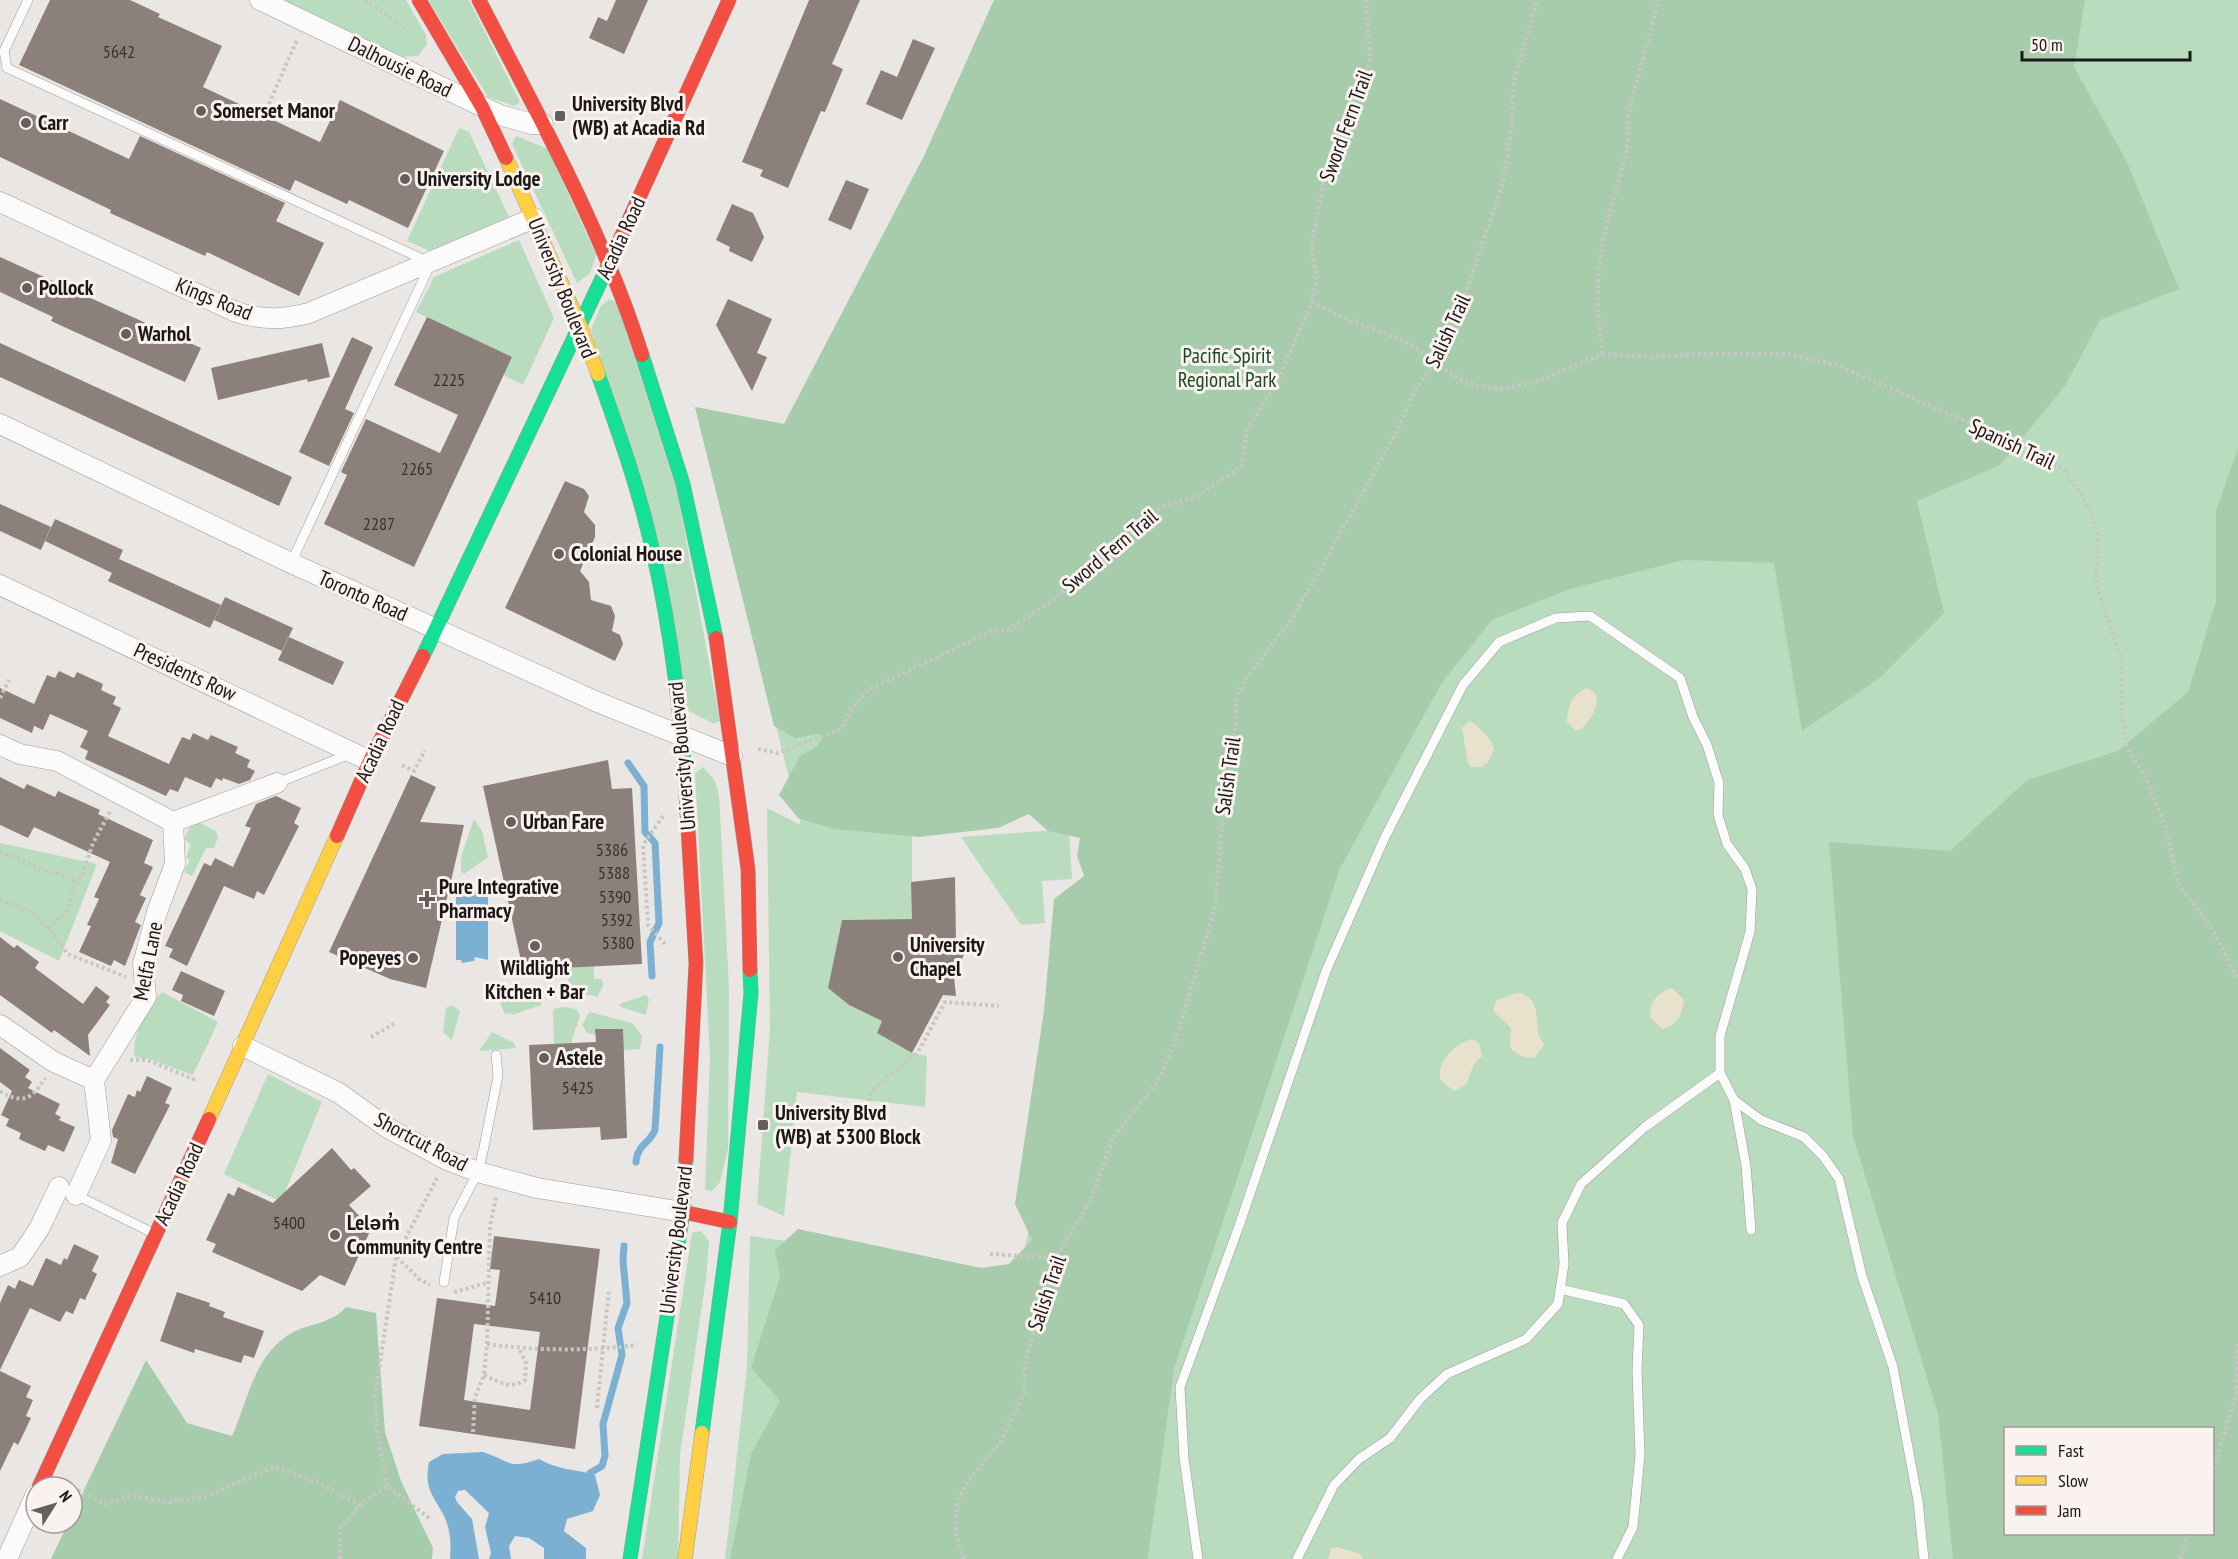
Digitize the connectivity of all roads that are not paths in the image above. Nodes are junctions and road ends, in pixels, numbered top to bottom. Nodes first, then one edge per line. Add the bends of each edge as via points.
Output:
1 (28, 0) edge
2 (260, 0) edge
3 (419, 0) edge
4 (479, 0) edge
5 (729, 0) edge
6 (482, 107) junction
7 (543, 124) junction
8 (0, 202) edge
9 (534, 218) junction
10 (431, 263) junction
11 (609, 264) junction
12 (579, 325) junction
13 (0, 424) edge
14 (291, 563) junction
15 (0, 585) edge
16 (436, 628) junction
17 (683, 738) junction
18 (0, 745) edge
19 (732, 756) junction
20 (361, 757) junction
21 (277, 783) joint
22 (173, 822) junction
23 (0, 1025) edge
24 (243, 1046) junction
25 (496, 1054) dead end
26 (1720, 1073) junction
27 (94, 1080) junction
28 (1734, 1100) junction
29 (478, 1172) junction
30 (67, 1191) junction
31 (683, 1212) junction
32 (730, 1222) junction
33 (1751, 1230) dead end
34 (155, 1234) junction
35 (0, 1266) edge
36 (444, 1282) dead end
37 (1560, 1289) junction
38 (45, 1475) edge
39 (24, 1521) edge
40 (7, 1559) edge
41 (630, 1559) edge
42 (685, 1559) edge
43 (1198, 1559) edge
44 (1297, 1559) edge
45 (1617, 1559) edge
46 (1924, 1559) edge

1 - 10 lane via 4,51 7,68
2 - 6 street, Dalhousie Road
3 - 6 main road, University Boulevard
4 - 7 main road
5 - 11 main road, Acadia Road
6 - 7 street, Dalhousie Road
6 - 9 main road, University Boulevard
7 - 11 main road
8 - 10 street, Kings Road via 253,318 287,319 309,313
9 - 10 street, Kings Road
9 - 12 main road, University Boulevard
10 - 14 lane
11 - 12 main road, Acadia Road
11 - 19 main road via 650,372 683,484 711,607
12 - 16 main road, Acadia Road
12 - 17 main road, University Boulevard via 617,428 648,530 670,637
13 - 14 street, Toronto Road
14 - 16 street, Toronto Road
15 - 20 street, Presidents Row
16 - 17 street, Toronto Road
16 - 20 main road, Acadia Road
17 - 19 street, Toronto Road
17 - 31 main road, University Boulevard via 696,963
18 - 22 street via 20,754 57,761
19 - 32 main road via 748,869 751,993
20 - 21 lane
20 - 24 main road, Acadia Road
21 - 22 street
22 - 27 street, Melfa Lane via 175,864 146,954 146,997
23 - 27 street via 54,1062
24 - 29 street, Shortcut Road via 339,1093 386,1126 447,1160
24 - 34 main road, Acadia Road
25 - 29 lane via 498,1076
26 - 28 lane
26 - 37 lane via 1645,1127 1581,1184 1562,1223 1564,1264
26 - 43 lane via 1720,1036 1750,932 1752,889 1745,869 1727,844 1718,815 1719,783 1680,678 1590,616 1556,618 1521,631 1499,642 1463,685 1385,837 1326,971 1180,1387 1184,1458
27 - 30 street via 101,1140
28 - 33 lane via 1746,1166
28 - 46 lane via 1761,1120 1804,1137 1839,1179 1862,1276 1893,1367 1918,1501
29 - 31 street, Shortcut Road via 537,1188
29 - 36 lane via 454,1218
30 - 34 lane
30 - 35 street via 20,1257
31 - 32 main road
31 - 41 main road, University Boulevard
32 - 42 main road
34 - 38 main road, Acadia Road
37 - 44 lane via 1558,1304 1526,1339 1447,1374 1420,1399 1390,1438 1359,1459 1334,1485
37 - 45 lane via 1624,1304 1639,1325 1640,1455 1633,1527
39 - 40 street

